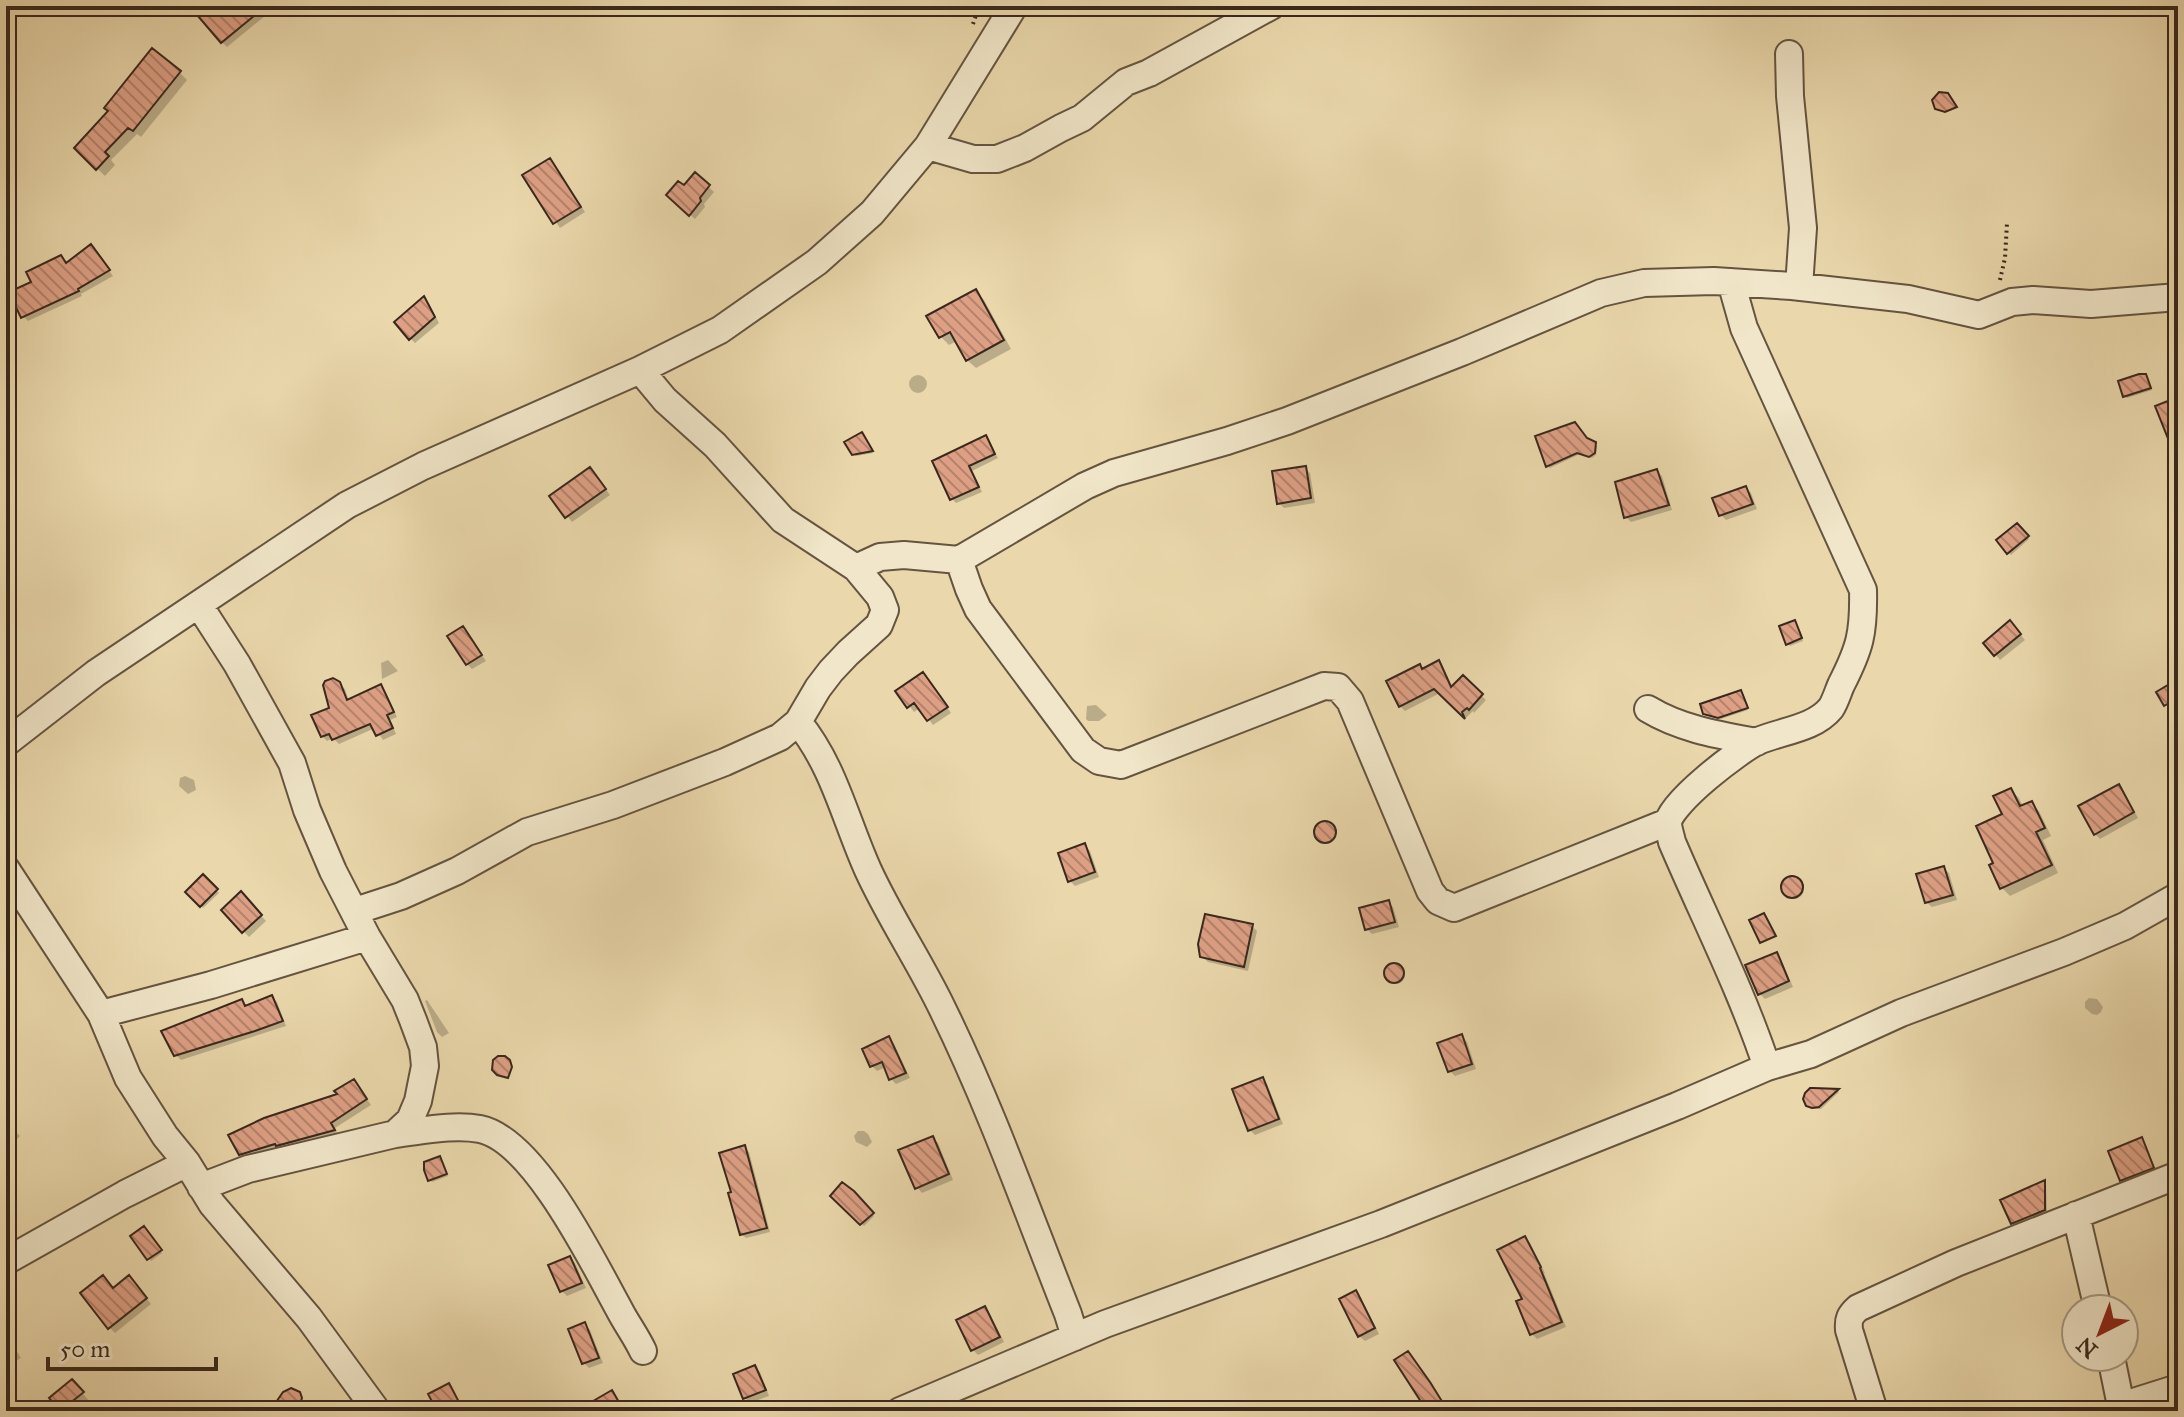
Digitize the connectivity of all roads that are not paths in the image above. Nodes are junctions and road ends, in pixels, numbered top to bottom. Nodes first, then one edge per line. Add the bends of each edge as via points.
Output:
1 (1014, 6) edge
2 (1271, 6) edge
3 (1789, 54) dead end
4 (928, 146) junction
5 (1731, 282) junction
6 (1799, 287) junction
7 (2178, 297) edge
8 (640, 370) junction
9 (959, 560) junction
10 (856, 568) junction
11 (199, 605) junction
12 (1648, 709) dead end
13 (798, 722) junction
14 (1757, 742) junction
15 (6, 743) edge
16 (1668, 822) junction
17 (6, 869) edge
18 (2178, 896) edge
19 (355, 911) junction
20 (367, 937) junction
21 (101, 1014) junction
22 (1767, 1067) junction
23 (395, 1134) junction
24 (187, 1163) junction
25 (2178, 1175) edge
26 (201, 1187) junction
27 (2076, 1215) junction
28 (6, 1261) edge
29 (2094, 1293) edge
30 (1075, 1337) junction
31 (643, 1351) dead end
32 (2114, 1373) edge
33 (2178, 1388) edge
34 (2122, 1409) edge
35 (377, 1411) edge
36 (900, 1411) edge
37 (1874, 1411) edge

1 - 4 street
2 - 4 street via 1126,82 1082,118 1025,148 997,159 973,159
3 - 6 street via 1803,228
4 - 8 street via 872,213 817,262 720,330
5 - 6 street
5 - 9 street via 1644,283 1601,293 1287,421 1114,473
5 - 14 street via 1744,328 1863,590 1857,654 1831,708 1817,719
6 - 7 street via 1908,299 1979,315 2033,300 2091,304
8 - 10 street via 783,520
8 - 11 street via 347,505
9 - 10 street via 904,555 880,557
9 - 16 street via 978,609 1083,750 1099,761 1121,765 1324,686 1338,687 1350,701 1430,891 1454,908
10 - 13 street via 885,610 879,625 831,671
11 - 15 street via 96,673
11 - 19 street via 292,763 307,810
12 - 14 street via 1667,721
13 - 19 street via 780,737 725,762 534,829 457,871
13 - 30 street via 831,774 868,870 973,1075
14 - 16 street via 1701,782
16 - 22 street
17 - 21 street
18 - 22 street via 2064,952
19 - 20 street
20 - 21 street
20 - 23 street via 405,1000 423,1047 418,1101 410,1120
21 - 24 street via 128,1078
22 - 30 street via 1381,1224
23 - 26 street via 248,1169
23 - 31 street via 482,1130 513,1146 545,1184 597,1266
24 - 26 street
24 - 28 street
25 - 27 street
26 - 35 street
27 - 29 street
27 - 37 street via 1956,1263 1851,1314 1849,1330
30 - 36 street
32 - 34 street
33 - 34 street

